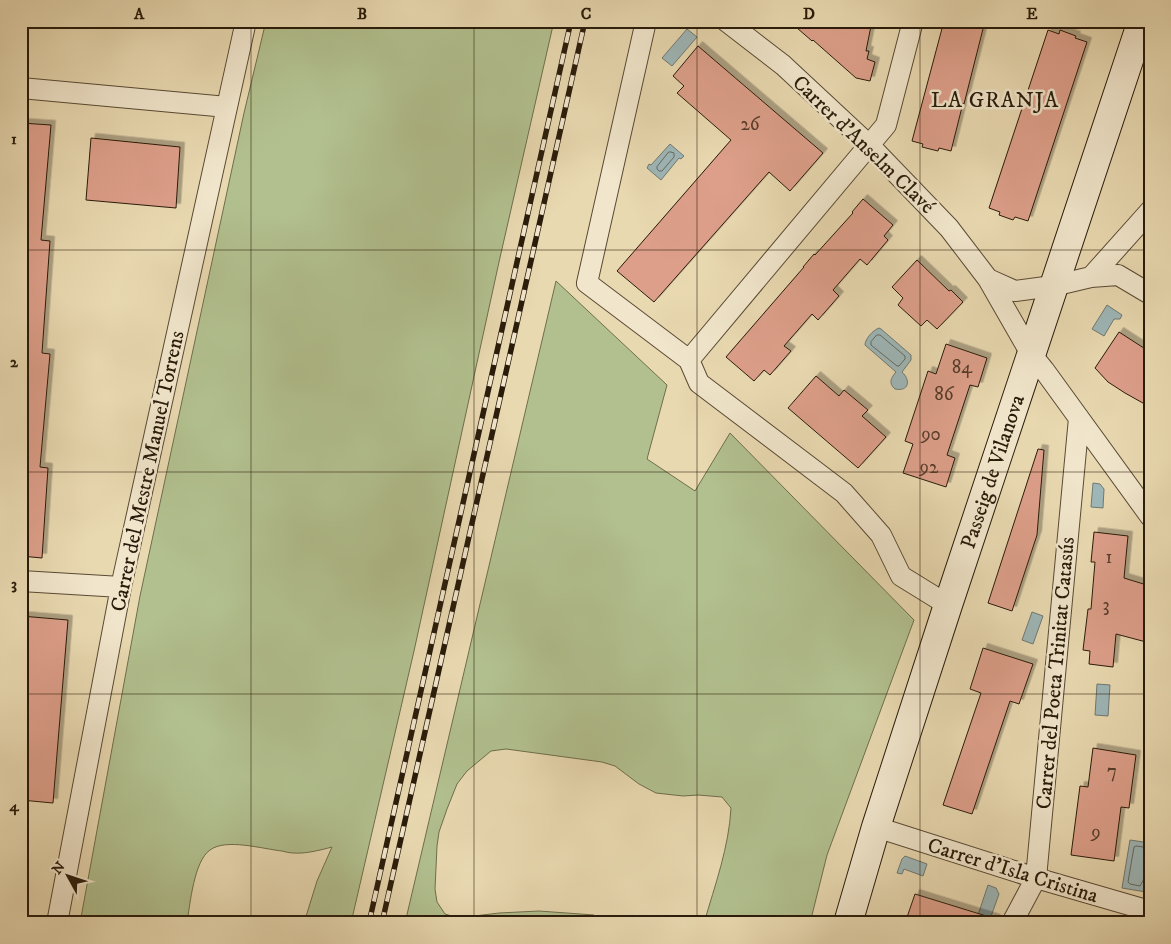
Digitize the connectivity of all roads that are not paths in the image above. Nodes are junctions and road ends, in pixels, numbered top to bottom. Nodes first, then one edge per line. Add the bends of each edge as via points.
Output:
1 (246, 21) edge
2 (646, 21) edge
3 (726, 21) edge
4 (913, 21) edge
5 (1142, 21) edge
6 (21, 88) edge
7 (227, 107) junction
8 (870, 146) junction
9 (1150, 211) edge
10 (1091, 277) junction
11 (988, 280) junction
12 (1053, 286) junction
13 (1150, 294) edge
14 (1031, 354) junction
15 (690, 360) junction
16 (1078, 418) junction
17 (1150, 516) edge
18 (21, 581) edge
19 (121, 587) junction
20 (948, 605) junction
21 (876, 828) junction
22 (1036, 878) junction
23 (1150, 911) edge
24 (57, 923) edge
25 (848, 923) edge
26 (1012, 923) edge

1 - 7 street, Carrer del Mestre Manuel Torrens
2 - 15 street via 587,283
3 - 8 street, Carrer d'Anselm Clavé via 783,65
4 - 8 street via 886,125
5 - 12 street, Passeig de Vilanova
6 - 7 street
7 - 19 street, Carrer del Mestre Manuel Torrens
8 - 11 street, Carrer d'Anselm Clavé via 949,228
8 - 15 street
9 - 10 street
10 - 12 street
10 - 13 street via 1118,276
11 - 12 street via 1015,291
11 - 14 street, Carrer d'Anselm Clavé
12 - 14 street, Passeig de Vilanova
14 - 16 street, Carrer d'Anselm Clavé
14 - 20 street, Passeig de Vilanova
15 - 20 street via 699,383 844,493 881,535 901,576
16 - 17 street, Carrer d'Anselm Clavé
16 - 22 street, Carrer del Poeta Trinitat Catasús
18 - 19 street
19 - 24 street, Carrer del Mestre Manuel Torrens
20 - 21 street, Passeig de Vilanova
21 - 22 street, Carrer d'Isla Cristina
21 - 25 street, Passeig de Vilanova
22 - 23 street, Carrer d'Isla Cristina
22 - 26 street, Carrer del Poeta Trinitat Catasús

